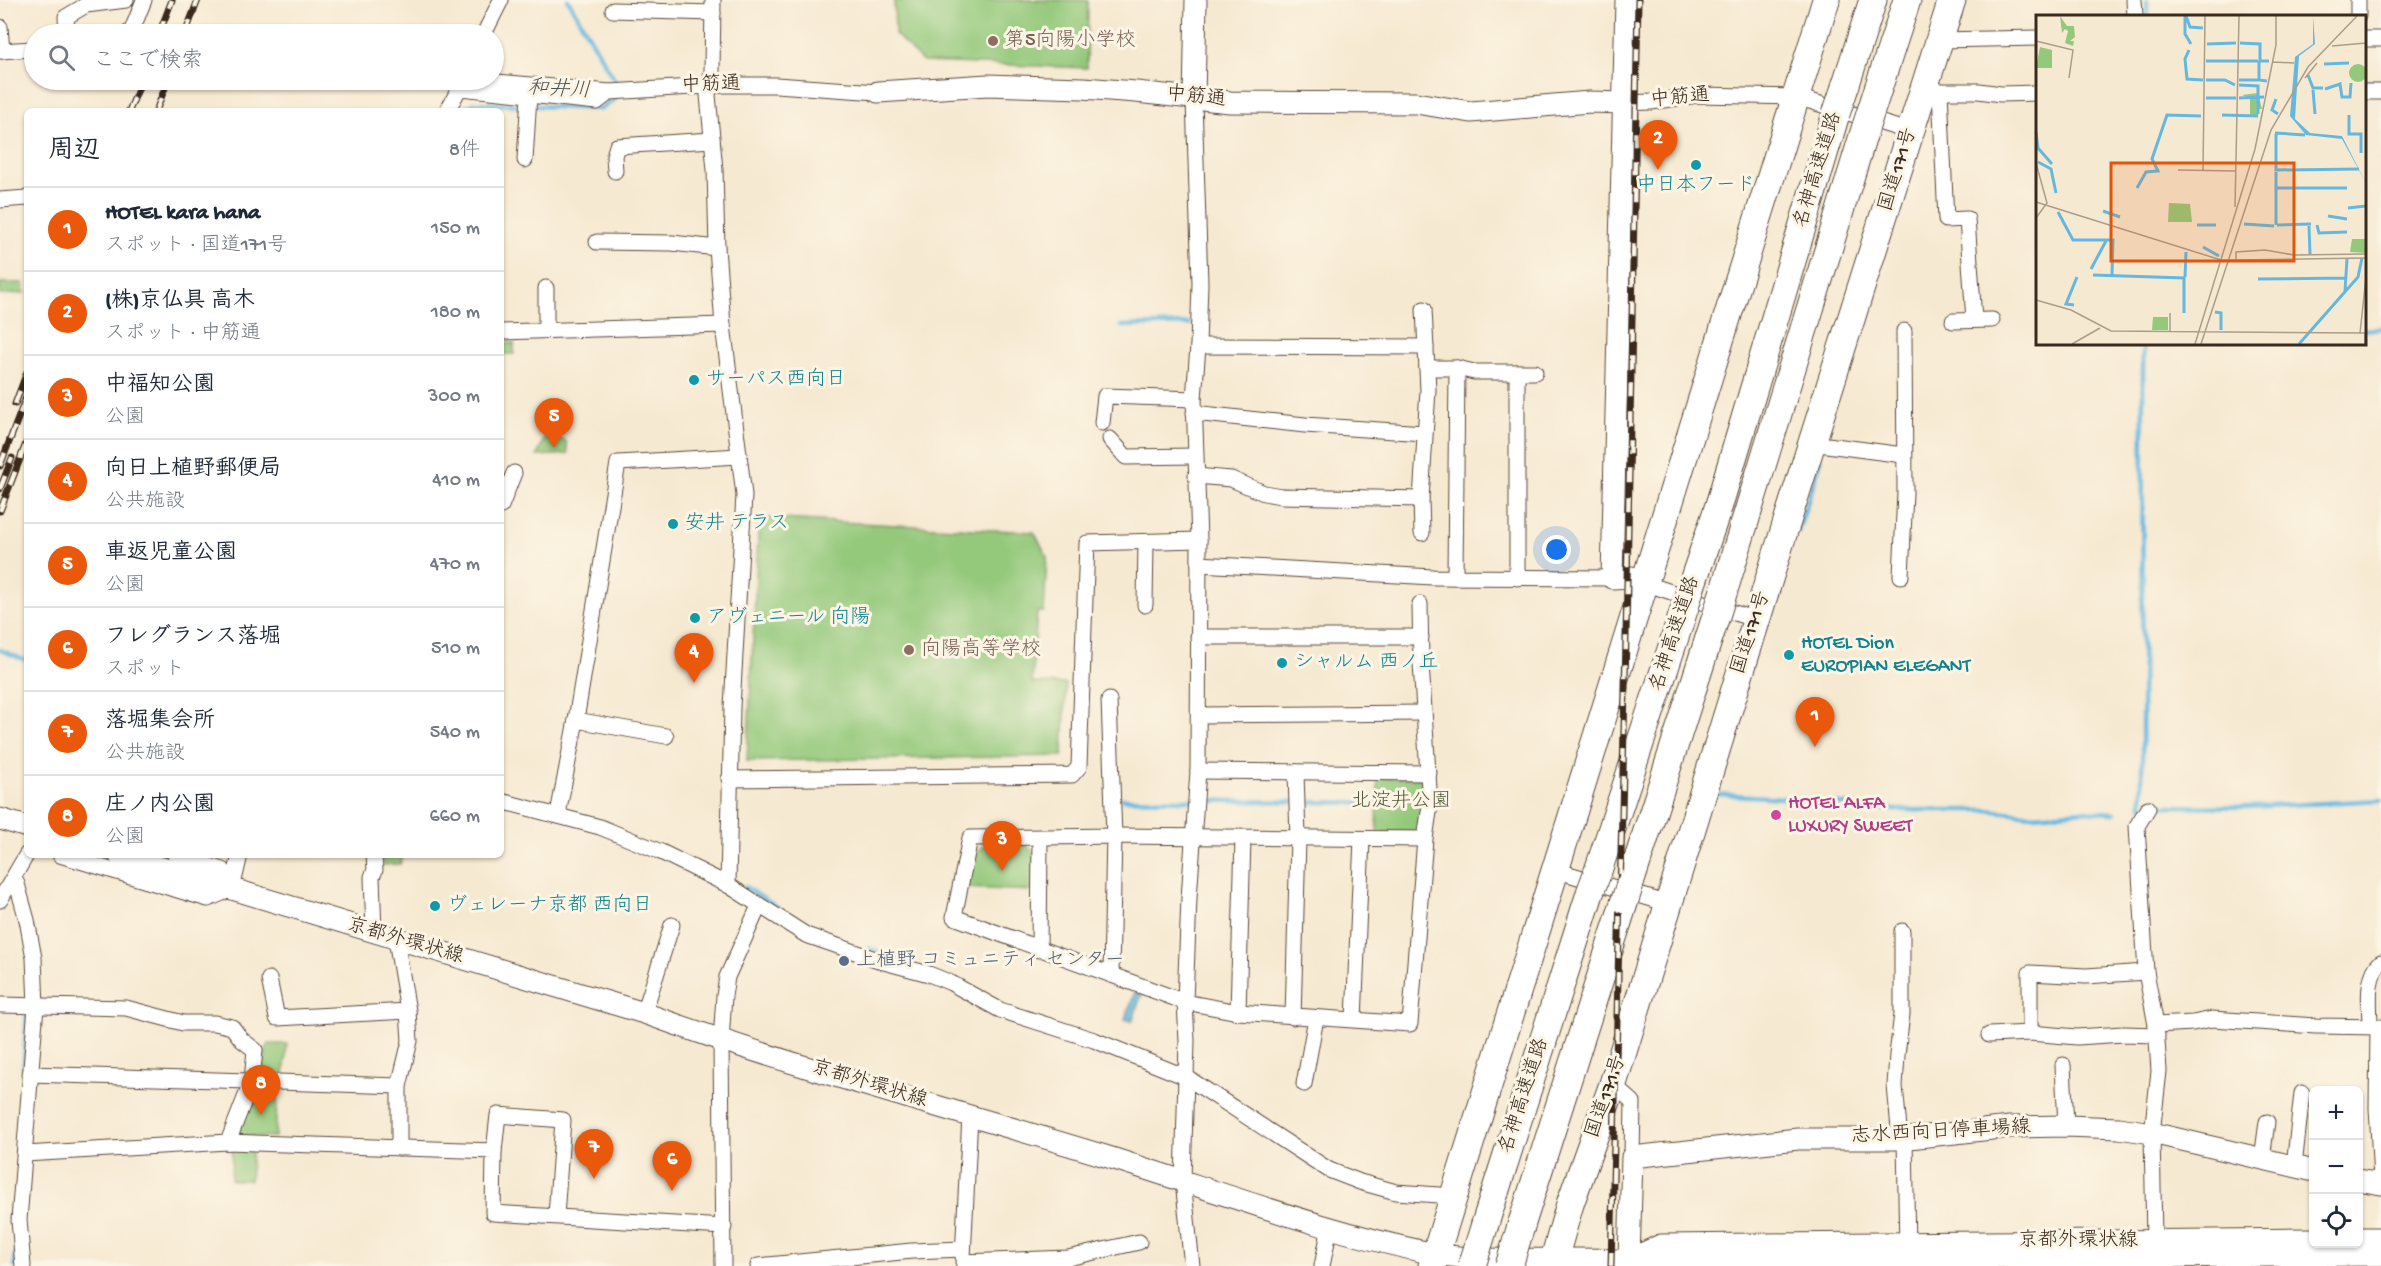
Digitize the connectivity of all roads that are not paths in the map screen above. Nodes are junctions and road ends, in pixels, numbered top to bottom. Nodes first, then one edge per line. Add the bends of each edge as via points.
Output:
1 (126, 0) edge
2 (144, 0) edge
3 (155, 0) edge
4 (501, 0) edge
5 (1196, 0) edge
6 (1626, 0) edge
7 (1826, 0) edge
8 (1873, 0) edge
9 (1907, 0) edge
10 (1952, 0) edge
11 (2134, 0) edge
12 (713, 7) edge
13 (613, 10) dead end
14 (2135, 15) edge
15 (66, 24) edge
16 (134, 24) edge
17 (144, 24) edge
18 (489, 24) edge
19 (0, 27) edge
20 (2036, 38) edge
21 (1939, 39) junction
22 (24, 44) edge
23 (2, 49) edge
24 (24, 49) edge
25 (504, 82) edge
26 (711, 85) junction
27 (1932, 88) junction
28 (459, 90) edge
29 (496, 90) edge
30 (615, 92) junction
31 (878, 92) joint
32 (2036, 93) edge
33 (529, 96) junction
34 (1797, 97) junction
35 (1194, 100) junction
36 (1624, 103) junction
37 (449, 108) edge
38 (1911, 132) junction
39 (712, 140) junction
40 (525, 160) dead end
41 (615, 171) dead end
42 (24, 198) edge
43 (0, 200) edge
44 (597, 242) dead end
45 (717, 248) junction
46 (546, 288) dead end
47 (1424, 309) dead end
48 (1974, 320) junction
49 (1992, 320) dead end
50 (1953, 321) dead end
51 (723, 325) junction
52 (546, 330) junction
53 (1904, 331) dead end
54 (504, 332) edge
55 (1198, 346) junction
56 (1426, 347) junction
57 (1427, 368) junction
58 (1457, 368) junction
59 (1517, 372) junction
60 (1535, 372) dead end
61 (1194, 406) junction
62 (1102, 423) dead end
63 (1424, 433) junction
64 (1110, 439) dead end
65 (1812, 443) junction
66 (1903, 455) junction
67 (739, 456) junction
68 (1195, 456) junction
69 (514, 474) dead end
70 (1196, 476) junction
71 (504, 499) edge
72 (1421, 499) junction
73 (1422, 533) dead end
74 (1198, 540) junction
75 (1146, 542) junction
76 (1198, 564) junction
77 (1901, 576) dead end
78 (1455, 577) junction
79 (1517, 578) junction
80 (1612, 578) junction
81 (1646, 581) junction
82 (1420, 604) dead end
83 (1145, 605) dead end
84 (1756, 620) junction
85 (1198, 637) junction
86 (1421, 637) junction
87 (1109, 700) dead end
88 (1424, 713) junction
89 (1198, 715) junction
90 (576, 720) junction
91 (666, 736) dead end
92 (1198, 771) junction
93 (1296, 772) junction
94 (1429, 772) junction
95 (729, 779) junction
96 (504, 802) edge
97 (2148, 808) dead end
98 (558, 814) junction
99 (0, 819) edge
100 (24, 826) edge
101 (1114, 836) junction
102 (1040, 838) junction
103 (1194, 838) junction
104 (1243, 839) junction
105 (1298, 839) junction
106 (1362, 839) junction
107 (1425, 839) junction
108 (25, 858) edge
109 (70, 858) edge
110 (129, 858) edge
111 (185, 858) edge
112 (239, 858) edge
113 (374, 858) edge
114 (1555, 870) junction
115 (13, 878) junction
116 (728, 885) junction
117 (232, 889) junction
118 (0, 900) edge
119 (1669, 904) junction
120 (759, 906) junction
121 (672, 925) dead end
122 (374, 932) junction
123 (1902, 932) dead end
124 (396, 939) junction
125 (1039, 950) junction
126 (2381, 962) edge
127 (2146, 972) junction
128 (1111, 975) junction
129 (269, 979) dead end
130 (1185, 1002) junction
131 (0, 1005) edge
132 (36, 1006) junction
133 (408, 1011) junction
134 (1238, 1012) junction
135 (644, 1013) junction
136 (1293, 1017) junction
137 (1316, 1018) junction
138 (1354, 1019) junction
139 (2376, 1026) edge
140 (2157, 1030) junction
141 (2030, 1033) junction
142 (1989, 1035) dead end
143 (721, 1041) junction
144 (2063, 1065) dead end
145 (30, 1074) junction
146 (1186, 1077) junction
147 (252, 1080) junction
148 (1304, 1084) dead end
149 (1613, 1084) junction
150 (399, 1086) junction
151 (2302, 1093) dead end
152 (970, 1115) junction
153 (2267, 1122) dead end
154 (2066, 1126) junction
155 (2152, 1133) junction
156 (1903, 1138) junction
157 (228, 1142) junction
158 (399, 1148) junction
159 (494, 1151) junction
160 (25, 1154) junction
161 (1632, 1157) junction
162 (2262, 1159) junction
163 (2304, 1169) edge
164 (2381, 1179) edge
165 (1184, 1181) junction
166 (2363, 1181) edge
167 (2381, 1184) edge
168 (1454, 1196) junction
169 (556, 1216) junction
170 (724, 1227) junction
171 (1330, 1227) junction
172 (2363, 1238) edge
173 (2381, 1238) edge
174 (2309, 1239) edge
175 (1139, 1242) dead end
176 (2150, 1249) junction
177 (1907, 1251) junction
178 (2381, 1255) edge
179 (913, 1259) edge
180 (963, 1259) edge
181 (1101, 1259) edge
182 (1433, 1260) edge
183 (1553, 1263) edge
184 (1629, 1263) edge
185 (798, 1264) edge
186 (23, 1266) edge
187 (723, 1266) edge
188 (758, 1266) edge
189 (1192, 1266) edge
190 (1322, 1266) edge
191 (1472, 1266) edge
192 (1509, 1266) edge

1 - 15 street via 86,5 66,17
2 - 16 street
3 - 17 street
4 - 18 street
5 - 35 street
6 - 36 street
7 - 34 highway
8 - 191 highway, 名神高速道路, bridge via 1719,505
9 - 192 highway, 名神高速道路, bridge
10 - 21 highway, 国道171号
11 - 14 street
12 - 13 street
12 - 26 street
19 - 23 street
20 - 21 street
21 - 27 highway, 国道171号
22 - 23 street
23 - 24 street
25 - 30 street, 中筋通
26 - 30 street, 中筋通
26 - 31 street, 中筋通
26 - 39 street via 708,95
27 - 32 street
27 - 38 highway, 国道171号
27 - 48 street via 1946,220 1967,219
28 - 37 street
29 - 33 street
30 - 33 street via 597,102
31 - 35 street, 中筋通 via 988,85 1136,92
33 - 40 street
34 - 36 street, 中筋通 via 1697,95
34 - 38 street, 中筋通
34 - 81 highway
35 - 36 street, 中筋通 via 1416,103 1472,112 1590,102
35 - 55 street via 1200,283
36 - 80 street
38 - 65 highway, 国道171号
39 - 41 street via 617,146
39 - 45 street
42 - 43 street
44 - 45 street
45 - 51 street
46 - 52 street
47 - 56 street
48 - 49 street
48 - 50 street
51 - 52 street
51 - 67 street
52 - 54 street
53 - 66 street
55 - 56 street
55 - 61 street
56 - 57 street
57 - 58 street
57 - 63 street
58 - 59 street
58 - 78 street
59 - 60 street
59 - 79 street
61 - 62 street via 1105,396
61 - 63 street via 1305,425
61 - 68 street
63 - 72 street
64 - 68 street via 1126,457
65 - 66 street
65 - 84 highway, 国道171号
66 - 77 street
67 - 90 street via 618,463
67 - 95 street via 744,495
68 - 70 street
69 - 71 street
70 - 72 street via 1231,479 1281,496
70 - 74 street
72 - 73 street
74 - 75 street
74 - 76 street
75 - 83 street
75 - 95 street via 1087,543 1079,767 1072,775
76 - 78 street
76 - 85 street
78 - 79 street
79 - 80 street
80 - 81 street
81 - 84 street
81 - 114 highway
82 - 86 street
84 - 119 highway, 国道171号
85 - 86 street
85 - 89 street
86 - 88 street
87 - 101 street
88 - 89 street
88 - 94 street
89 - 92 street
90 - 91 street
90 - 98 street
92 - 93 street
92 - 103 street
93 - 94 street
93 - 105 street
94 - 107 street
95 - 116 street
96 - 98 street
97 - 127 street via 2137,826
98 - 116 street via 661,852
99 - 100 street
101 - 102 street
101 - 103 street
101 - 128 street
102 - 125 street
102 - 125 street via 970,838 954,917
103 - 104 street
103 - 130 street
104 - 105 street
104 - 134 street
105 - 106 street
105 - 136 street
106 - 107 street
106 - 138 street
107 - 138 street via 1410,1024
108 - 115 street
109 - 117 street via 208,899
110 - 117 street, 京都外環状線
111 - 117 street via 223,870
112 - 117 street
113 - 122 street
114 - 119 street
114 - 168 highway
115 - 118 street
115 - 132 street via 34,958
116 - 120 street
117 - 122 street, 京都外環状線
119 - 149 highway, 国道171号
120 - 143 street via 728,977
120 - 146 street via 798,932 951,983 1000,1010 1094,1040
121 - 135 street
122 - 124 street, 京都外環状線
123 - 156 street via 1902,1014 1895,1086
124 - 133 street
124 - 135 street, 京都外環状線
125 - 128 street
126 - 139 street via 2371,978
127 - 140 street
127 - 141 street via 2086,976 2030,973
128 - 130 street
129 - 133 street via 277,1018
130 - 134 street
130 - 146 street
131 - 132 street
132 - 145 street
132 - 147 street via 126,1008 183,1023 232,1026 255,1050
133 - 150 street via 410,1041
134 - 136 street
135 - 143 street, 京都外環状線
136 - 137 street
137 - 138 street
137 - 148 street
139 - 140 street via 2212,1019
139 - 164 street
140 - 141 street via 2077,1037
140 - 155 street via 2159,1071
141 - 142 street
143 - 152 street, 京都外環状線
143 - 170 street
144 - 154 street
145 - 147 street
145 - 160 street
146 - 165 street
146 - 168 street via 1329,1170 1396,1192
147 - 150 street
147 - 157 street
149 - 161 street via 1633,1102
149 - 183 highway, 国道171号
150 - 158 street
151 - 163 street
152 - 165 street, 京都外環状線
152 - 180 street
153 - 162 street
154 - 155 street, 志水西向日停車場線
154 - 156 street, 志水西向日停車場線 via 2010,1127
155 - 162 street, 志水西向日停車場線
155 - 176 street
156 - 161 street, 志水西向日停車場線 via 1798,1139
156 - 177 street
157 - 158 street
157 - 160 street
158 - 159 street
159 - 169 street via 493,1213
159 - 169 street via 498,1115 563,1120
160 - 186 street via 19,1220
161 - 184 street
162 - 163 street, 志水西向日停車場線
165 - 171 street, 京都外環状線
165 - 189 street
166 - 167 street
168 - 182 highway
169 - 170 street
170 - 187 street
171 - 182 street, 京都外環状線
171 - 190 street
172 - 173 street
174 - 176 street, 京都外環状線
175 - 181 street
176 - 177 street, 京都外環状線
176 - 178 street, 京都外環状線
177 - 184 street, 京都外環状線 via 1661,1245
179 - 180 street
179 - 185 street
180 - 181 street
182 - 183 street, 京都外環状線
183 - 184 street, 京都外環状線
185 - 188 street

